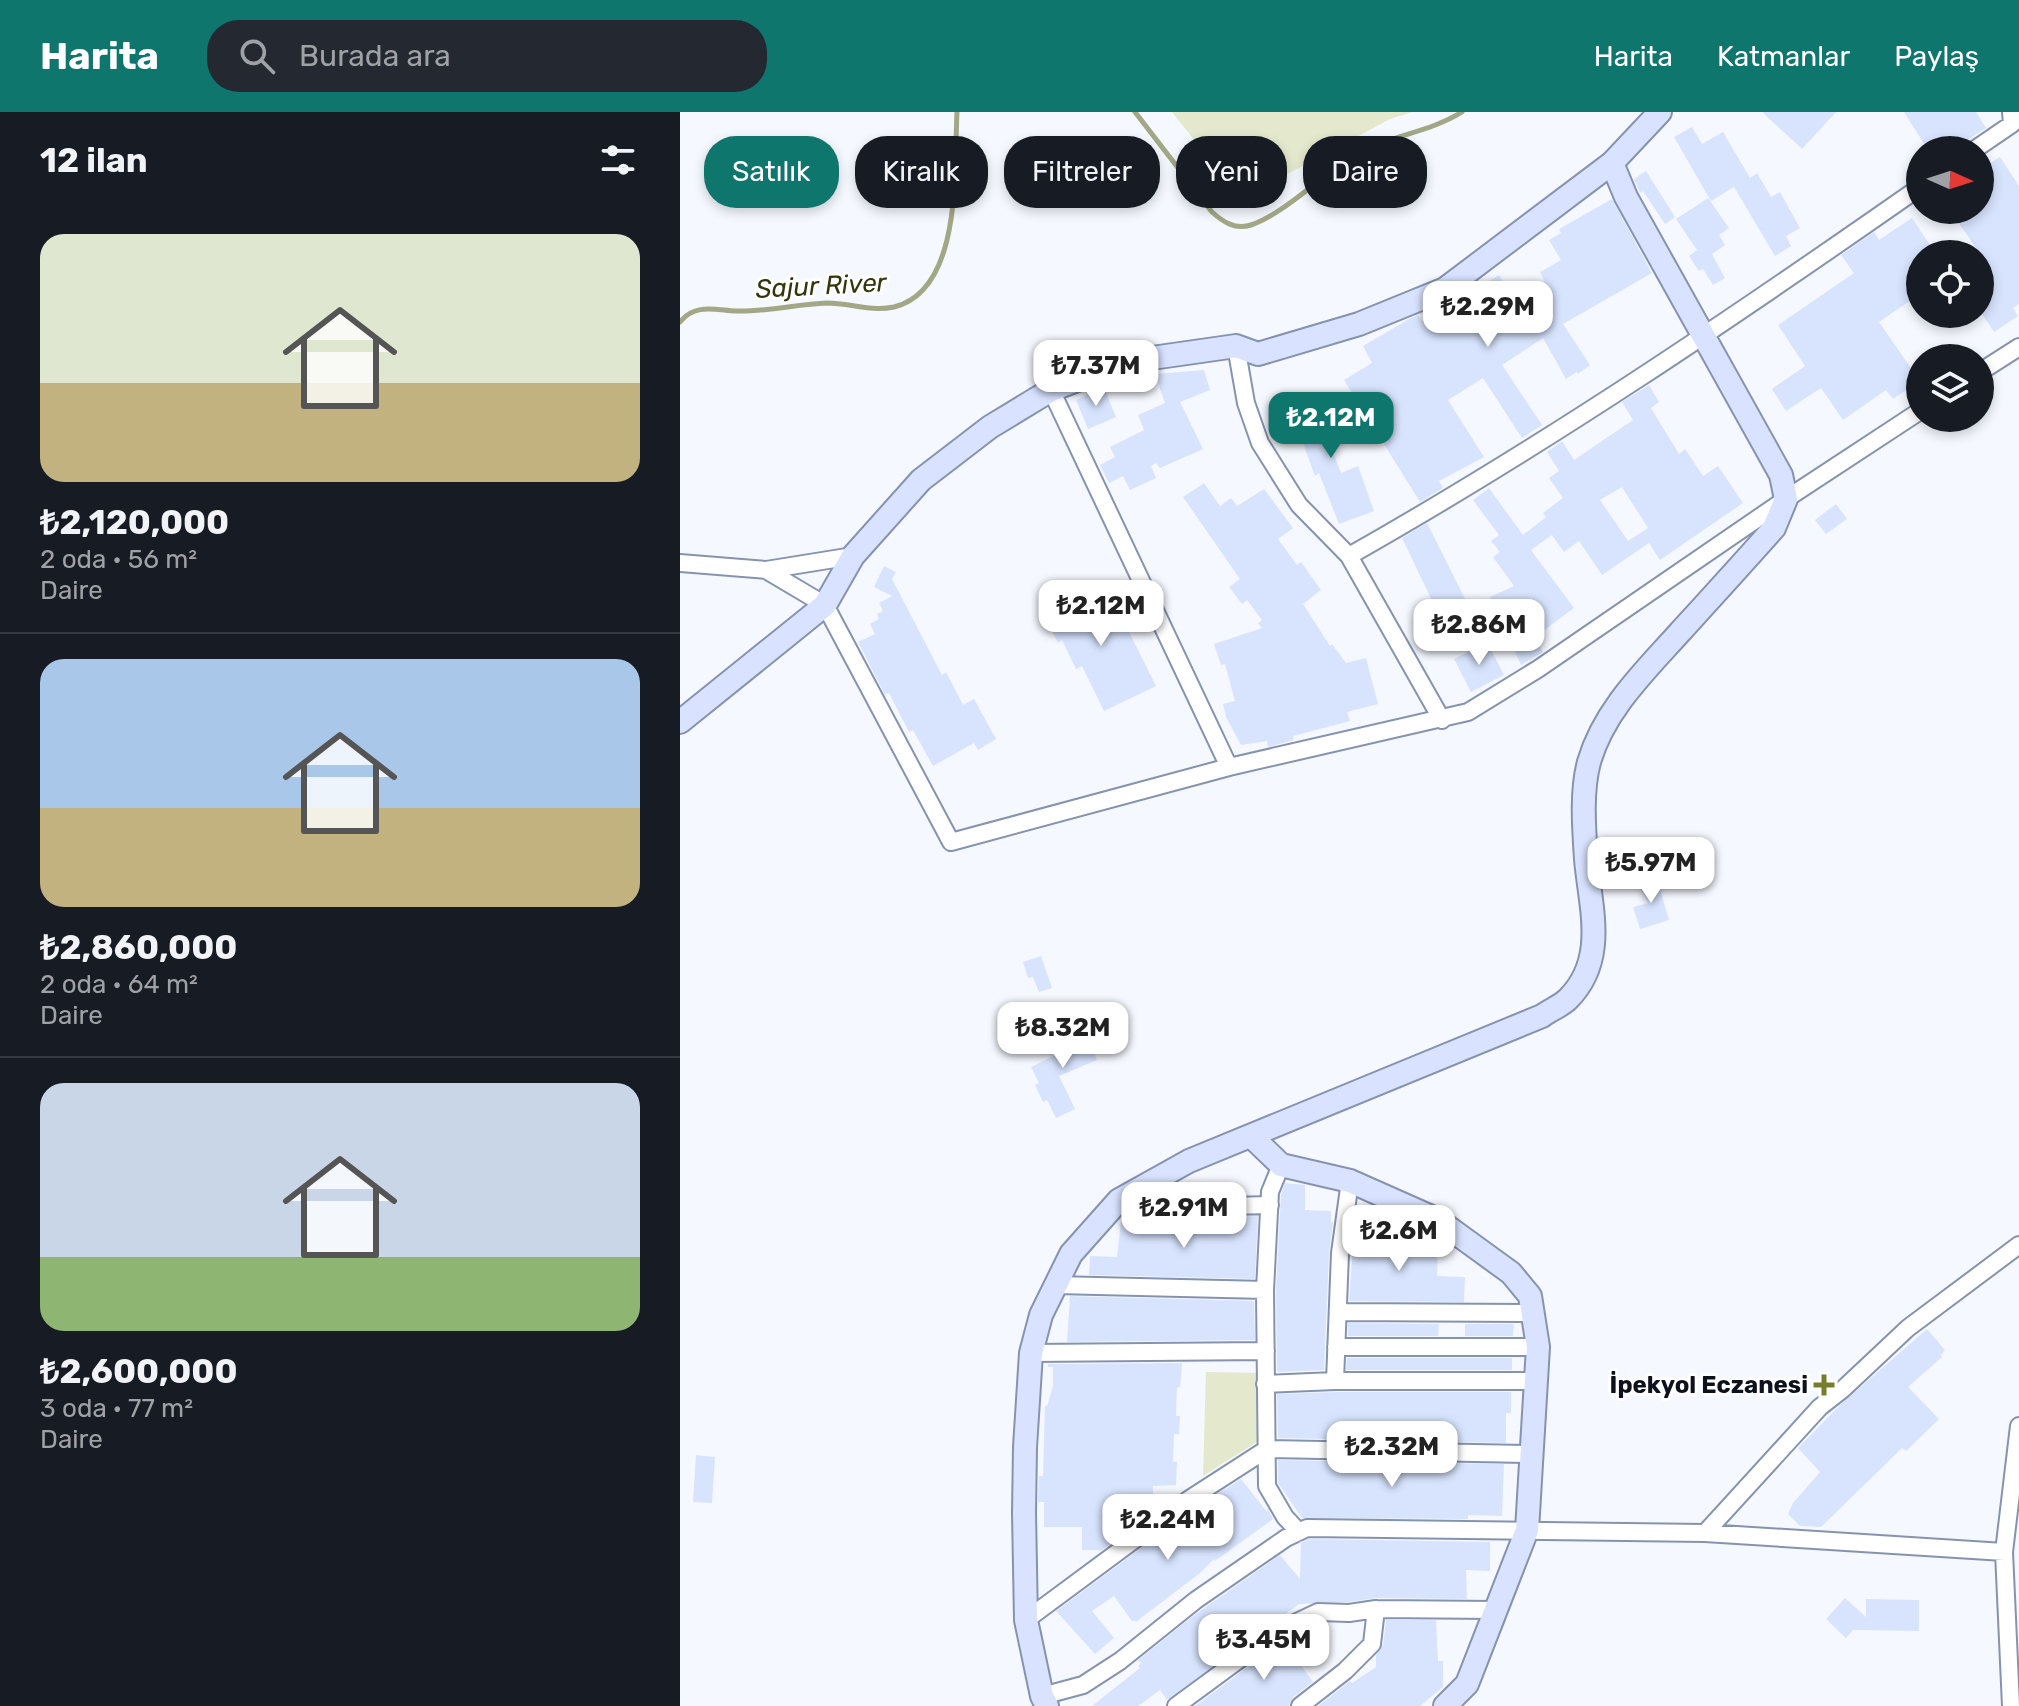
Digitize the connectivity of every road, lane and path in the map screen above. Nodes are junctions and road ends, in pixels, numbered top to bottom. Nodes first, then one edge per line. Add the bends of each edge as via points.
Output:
1 (1660, 112) edge
2 (2014, 124) edge
3 (1994, 137) edge
4 (1612, 163) junction
5 (1906, 197) edge
6 (1705, 337) junction
7 (1236, 346) junction
8 (2019, 347) edge
9 (1994, 363) edge
10 (1051, 390) junction
11 (1906, 420) edge
12 (1786, 499) junction
13 (853, 556) junction
14 (1349, 556) junction
15 (680, 563) edge
16 (766, 570) junction
17 (825, 605) junction
18 (1442, 720) junction
19 (680, 722) edge
20 (1229, 767) junction
21 (1251, 1136) junction
22 (1281, 1165) junction
23 (1350, 1181) junction
24 (1119, 1200) junction
25 (1270, 1205) junction
26 (2019, 1245) edge
27 (1055, 1285) junction
28 (1265, 1290) junction
29 (1339, 1312) junction
30 (1533, 1313) junction
31 (1336, 1347) junction
32 (1538, 1347) junction
33 (1266, 1351) junction
34 (1031, 1353) junction
35 (1335, 1381) junction
36 (1536, 1381) junction
37 (1265, 1384) junction
38 (2019, 1426) edge
39 (1267, 1449) junction
40 (1531, 1454) junction
41 (1527, 1530) junction
42 (1299, 1532) junction
43 (1705, 1533) junction
44 (2004, 1552) junction
45 (2013, 1605) edge
46 (1376, 1609) junction
47 (1497, 1610) junction
48 (1026, 1620) junction
49 (1039, 1703) edge
50 (1176, 1706) edge
51 (1300, 1706) edge
52 (1445, 1706) edge
53 (2011, 1706) edge

1 - 4 street
2 - 3 street
4 - 6 street
4 - 7 street via 1445,289 1359,324 1258,354
5 - 6 street
6 - 12 street via 1781,475
6 - 14 street
7 - 10 street via 1124,362
7 - 14 street via 1260,443 1299,505
8 - 9 street
10 - 13 street via 990,427 921,480
10 - 20 street
11 - 12 street
12 - 18 street via 1538,669 1468,712
12 - 21 street via 1774,528 1626,692 1604,726 1589,763 1585,808 1595,912 1593,947 1583,977 1567,999 1542,1016
13 - 16 street
13 - 17 street
14 - 18 street
15 - 16 street
16 - 17 street
17 - 19 street
17 - 20 street via 951,842
18 - 20 street
21 - 22 street
21 - 24 street via 1189,1161
22 - 23 street
22 - 25 street
23 - 29 street
23 - 30 street via 1438,1220 1511,1273 1530,1296
24 - 25 street via 1146,1208
24 - 27 street via 1071,1254
25 - 28 street
26 - 43 street via 1908,1328 1820,1407
27 - 28 street
27 - 34 street
28 - 33 street
29 - 30 street
29 - 31 street
30 - 32 street
31 - 32 street
31 - 35 street
32 - 36 street
33 - 34 street
33 - 37 street
34 - 48 street via 1025,1447
35 - 36 street
35 - 37 street
36 - 40 street
37 - 39 street
38 - 44 street
39 - 40 street
39 - 42 street via 1267,1486
39 - 48 street via 1188,1500
40 - 41 street
41 - 42 street
41 - 43 street
41 - 47 street
42 - 49 street via 1196,1600 1120,1661 1083,1685
43 - 44 street
44 - 45 street
45 - 53 street
46 - 47 street
46 - 50 street via 1318,1612 1278,1631
46 - 51 street via 1372,1644
47 - 52 street via 1467,1684
48 - 49 street

